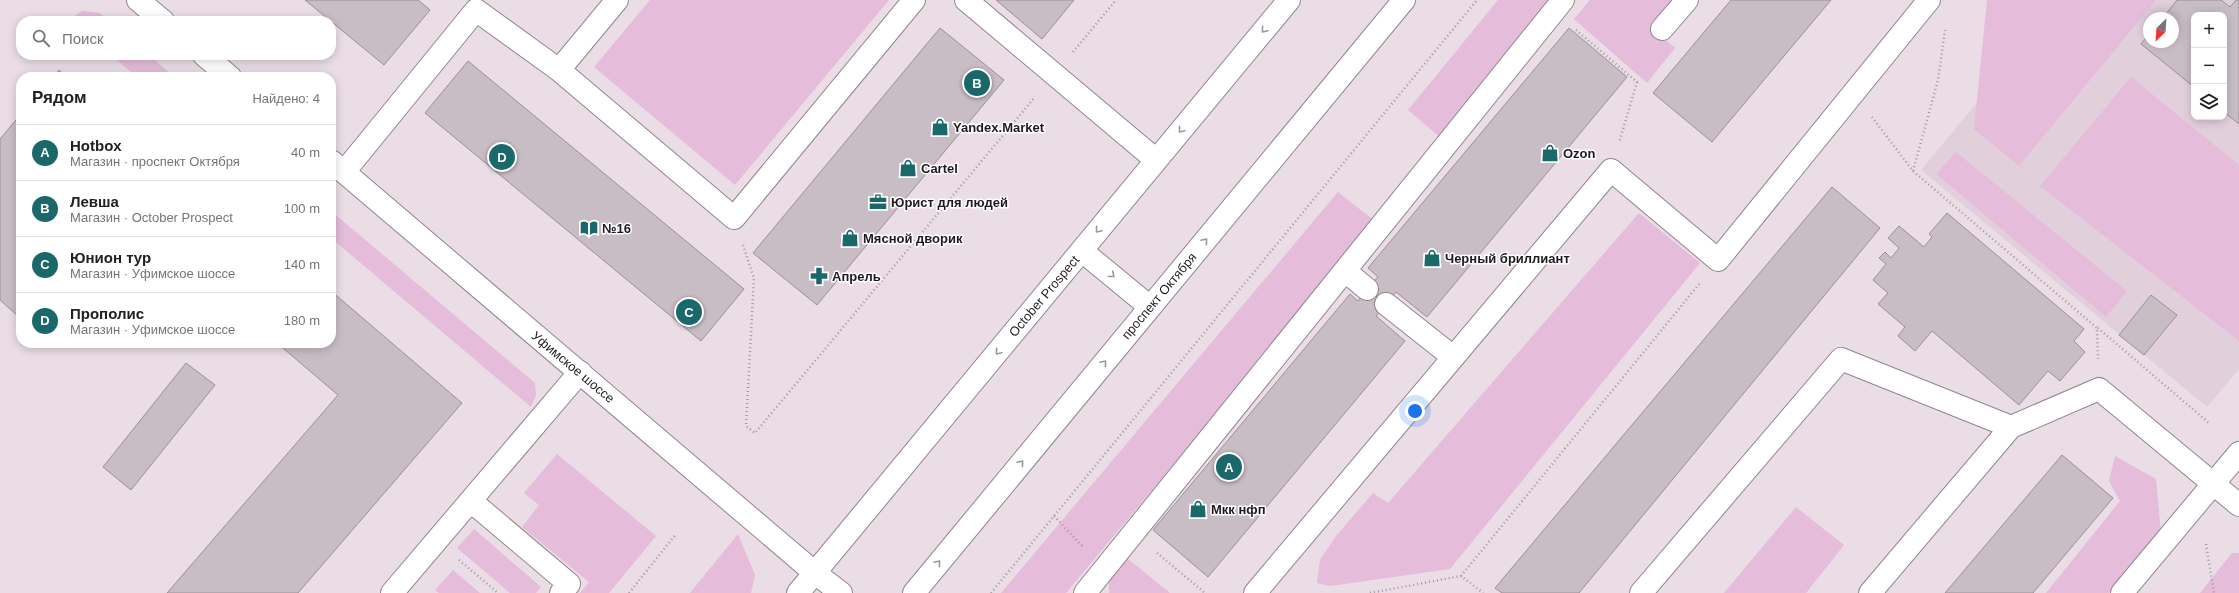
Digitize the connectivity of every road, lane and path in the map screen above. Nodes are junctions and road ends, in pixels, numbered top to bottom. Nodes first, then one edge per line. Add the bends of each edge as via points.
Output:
1 (138, 0) edge
2 (617, 0) edge
3 (914, 0) edge
4 (966, 0) edge
5 (1116, 0) edge
6 (1289, 0) edge
7 (1404, 0) edge
8 (1476, 0) edge
9 (1687, 0) edge
10 (1929, 0) edge
11 (473, 3) edge
12 (1559, 6) edge
13 (157, 16) edge
14 (1662, 29) dead end
15 (1945, 29) dead end
16 (210, 60) edge
17 (559, 70) junction
18 (224, 72) edge
19 (1054, 74) junction
20 (1854, 93) junction
21 (1156, 160) junction
22 (338, 166) edge
23 (1611, 170) junction
24 (1913, 172) junction
25 (734, 218) junction
26 (1082, 251) junction
27 (1718, 260) junction
28 (1345, 271) junction
29 (1367, 289) dead end
30 (1386, 304) dead end
31 (1150, 307) junction
32 (2097, 328) junction
33 (1453, 357) junction
34 (580, 372) junction
35 (2099, 389) junction
36 (2209, 423) dead end
37 (2011, 427) junction
38 (2239, 452) edge
39 (2214, 483) junction
40 (471, 501) junction
41 (2239, 505) edge
42 (1133, 533) junction
43 (676, 534) dead end
44 (437, 541) junction
45 (2206, 544) dead end
46 (815, 573) junction
47 (1462, 576) junction
48 (392, 593) edge
49 (498, 593) edge
50 (561, 593) edge
51 (629, 593) edge
52 (798, 593) edge
53 (841, 593) edge
54 (914, 593) edge
55 (991, 593) edge
56 (1085, 593) edge
57 (1205, 593) edge
58 (1255, 593) edge
59 (1370, 593) edge
60 (1483, 593) edge
61 (1641, 593) edge
62 (1870, 593) edge
63 (2122, 593) edge
64 (2214, 593) edge

1 - 13 main road
2 - 17 main road
3 - 25 main road
4 - 19 main road
5 - 19 path
6 -> 21 main road, October Prospect
31 -> 7 main road, проспект Октября
8 - 55 path
9 - 14 main road
10 - 20 main road
11 - 17 main road
11 - 22 main road
12 - 23 path via 1636,82
12 - 28 main road
15 - 24 path via 1938,80
16 - 18 main road
17 - 25 main road
19 - 21 main road
19 - 25 path via 754,433 746,426 754,278
20 - 24 path
20 - 27 main road
21 -> 26 main road, October Prospect
22 - 34 main road, Уфимское шоссе
23 - 27 main road
23 - 33 main road
24 - 32 path
26 -> 31 main road
26 -> 46 main road, October Prospect
27 - 47 path
28 - 29 main road
28 - 42 main road
30 - 33 main road
54 -> 31 main road, проспект Октября
32 - 35 path
32 - 36 path
33 - 58 main road
34 - 40 main road
34 - 46 main road, Уфимское шоссе
35 - 37 main road
35 - 39 main road
37 - 61 main road via 1841,359
37 - 62 main road
38 - 39 main road
39 - 41 main road
39 - 63 main road
40 - 44 main road
40 - 50 main road via 569,584
42 - 56 main road
42 - 57 path
43 - 51 path
44 - 48 main road
44 - 49 path
45 - 64 path
46 - 52 main road, October Prospect
46 - 53 main road, Уфимское шоссе
47 - 59 path
47 - 60 path

